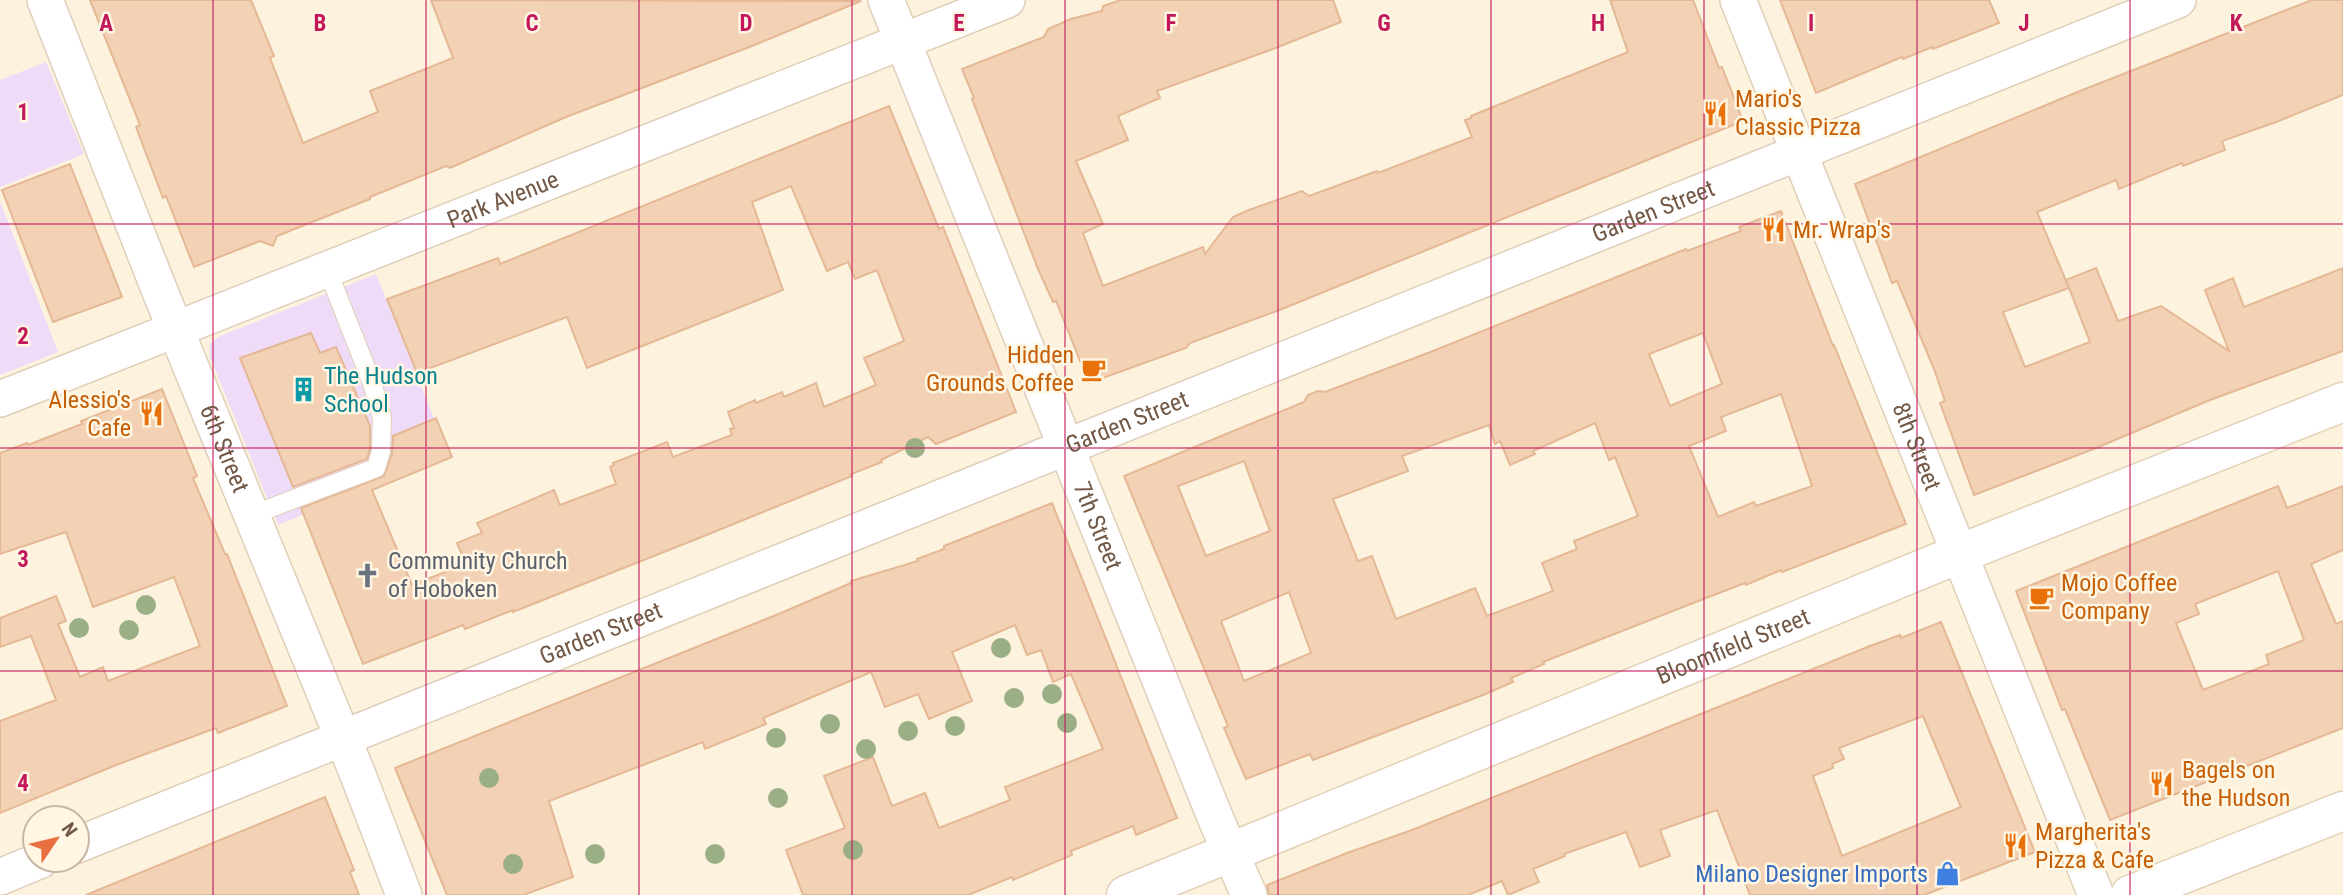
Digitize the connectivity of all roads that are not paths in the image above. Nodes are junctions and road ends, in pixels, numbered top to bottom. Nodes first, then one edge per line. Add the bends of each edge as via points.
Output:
1 (45, 0) edge
2 (886, 0) edge
3 (1007, 0) edge
4 (1738, 0) edge
5 (2178, 0) edge
6 (903, 42) junction
7 (1798, 154) junction
8 (327, 268) junction
9 (175, 328) junction
10 (0, 400) edge
11 (2343, 402) edge
12 (1067, 445) junction
13 (252, 514) junction
14 (1959, 554) junction
15 (343, 737) junction
16 (2343, 811) edge
17 (91, 839) edge
18 (1230, 852) junction
19 (21, 868) edge
20 (0, 877) edge
21 (404, 895) edge
22 (1126, 895) edge
23 (1249, 895) edge
24 (2096, 895) edge
25 (2130, 895) edge

1 - 9 street, 6th Street
2 - 6 street, 7th Street
3 - 6 street, Park Avenue
4 - 7 street, 8th Street
5 - 7 street, Garden Street
6 - 8 street, Park Avenue
6 - 12 street, 7th Street
7 - 12 street, Garden Street
7 - 14 street, 8th Street
8 - 9 street, Park Avenue
8 - 13 lane via 382,417 376,468
9 - 10 street, Park Avenue
9 - 13 street, 6th Street
11 - 14 street, Bloomfield Street
12 - 15 street, Garden Street
12 - 18 street, 7th Street
13 - 15 street, 6th Street
14 - 18 street, Bloomfield Street
14 - 24 street, 8th Street
15 - 17 street, Garden Street
15 - 21 street, 6th Street
16 - 25 street
18 - 22 street, Bloomfield Street
18 - 23 street, 7th Street
19 - 20 street

